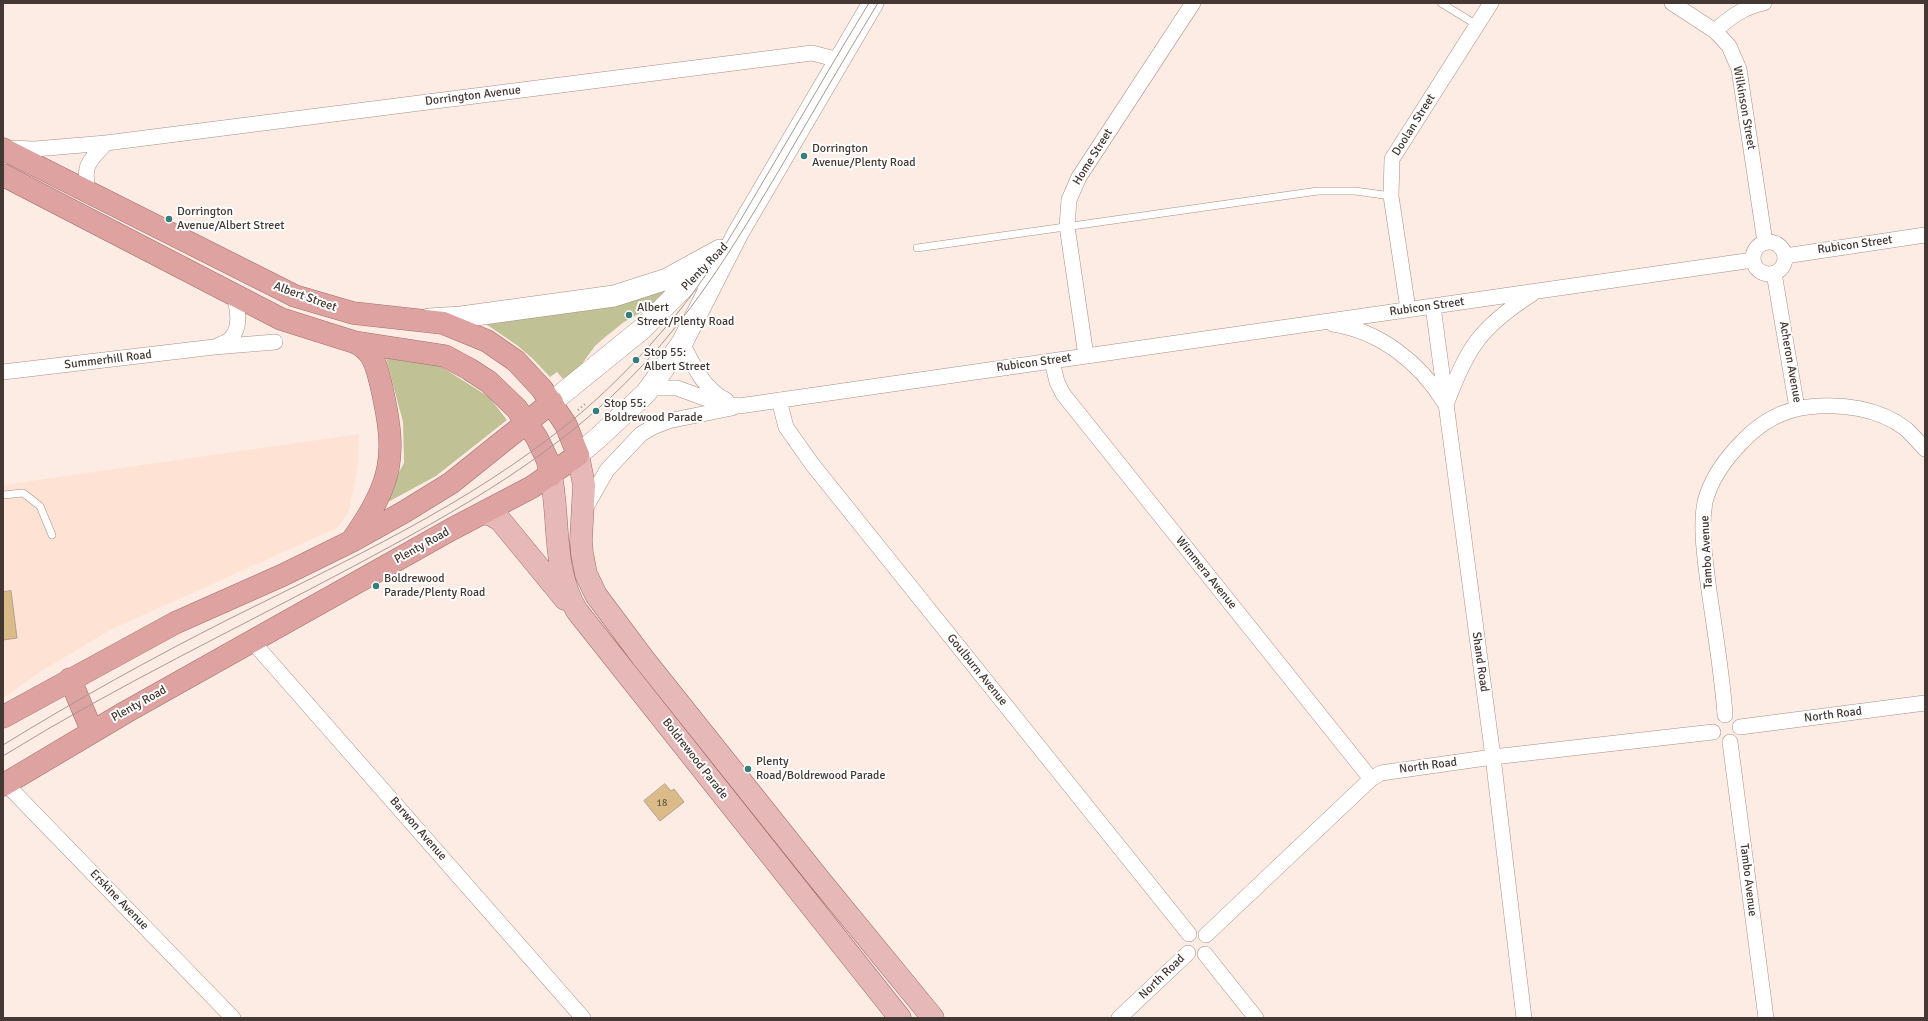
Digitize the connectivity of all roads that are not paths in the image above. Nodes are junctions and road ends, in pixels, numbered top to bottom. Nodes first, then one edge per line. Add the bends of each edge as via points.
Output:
1 (873, 3) edge
2 (1193, 3) edge
3 (1440, 3) edge
4 (1491, 3) edge
5 (1672, 3) edge
6 (1764, 3) edge
7 (1477, 25) junction
8 (1715, 31) junction
9 (839, 60) junction
10 (106, 143) junction
11 (3, 148) edge
12 (3, 175) edge
13 (88, 192) junction
14 (1391, 196) junction
15 (1067, 226) junction
16 (738, 233) junction
17 (1925, 235) edge
18 (1765, 242) junction
19 (917, 248) dead end
20 (720, 250) junction
21 (1785, 256) junction
22 (1753, 260) junction
23 (1774, 273) junction
24 (1536, 291) junction
25 (234, 294) junction
26 (1433, 306) junction
27 (1408, 310) junction
28 (420, 320) junction
29 (1318, 323) junction
30 (275, 342) dead end
31 (354, 342) junction
32 (682, 343) junction
33 (214, 347) junction
34 (1086, 356) junction
35 (1052, 361) junction
36 (3, 372) edge
37 (650, 388) junction
38 (779, 400) junction
39 (552, 402) junction
40 (745, 405) junction
41 (1446, 405) junction
42 (1797, 408) junction
43 (527, 422) junction
44 (1925, 448) edge
45 (578, 455) junction
46 (611, 466) joint
47 (551, 474) junction
48 (3, 495) edge
49 (483, 514) junction
50 (583, 514) junction
51 (52, 535) dead end
52 (352, 541) junction
53 (577, 611) junction
54 (252, 641) junction
55 (70, 679) junction
56 (1925, 703) edge
57 (1725, 715) junction
58 (3, 717) edge
59 (1740, 727) junction
60 (92, 731) junction
61 (1713, 732) junction
62 (1730, 742) junction
63 (1493, 757) junction
64 (1371, 779) junction
65 (4, 784) edge
66 (819, 879) junction
67 (801, 894) junction
68 (1189, 934) junction
69 (1206, 935) junction
70 (1188, 953) junction
71 (1205, 954) junction
72 (233, 1018) edge
73 (583, 1018) edge
74 (900, 1018) edge
75 (933, 1018) edge
76 (1120, 1018) edge
77 (1256, 1018) edge
78 (1524, 1018) edge
79 (1766, 1018) edge

1 - 9 main road, Plenty Road
2 - 15 street, Home Street via 1079,177 1068,200
3 - 7 lane
4 - 7 street, Doolan Street
5 - 8 street, Wilkinson Street
6 - 8 street via 1749,6
7 - 14 street, Doolan Street via 1394,155
8 - 18 street, Wilkinson Street via 1729,46 1739,69
9 - 10 street, Dorrington Avenue via 812,53
9 - 16 main road, Plenty Road
10 - 11 street, Dorrington Avenue via 35,149
10 - 13 street via 89,162 85,174
11 - 13 highway, Albert Street
12 - 25 highway
13 - 28 highway, Albert Street via 295,296 353,313
14 - 15 lane via 1355,191 1318,191
14 - 27 street, Doolan Street
15 - 19 lane
15 - 34 street, Home Street
16 - 20 main road, Plenty Road
16 - 32 main road, Plenty Road
17 - 21 street, Rubicon Street
18 - 21 street via 1776,242 1784,250
18 - 22 street via 1755,249
20 - 28 main road via 667,279 614,296 461,317
20 - 39 main road, Plenty Road via 642,329
21 - 23 street via 1782,268
22 - 23 street via 1760,272
22 - 24 street, Rubicon Street
23 - 42 street, Acheron Avenue
24 - 26 street, Rubicon Street
24 - 41 street, Rubicon Street via 1502,314 1477,339 1464,359
25 - 31 highway via 281,319
25 - 33 street, Summerhill Road via 238,312 236,328 230,339
26 - 27 street, Rubicon Street
26 - 41 street, Shand Road
27 - 29 street, Rubicon Street
28 - 39 highway, Albert Street via 464,331 497,347 529,374
29 - 34 street, Rubicon Street
29 - 41 street, Rubicon Street via 1337,324 1354,329 1388,345 1420,371
30 - 33 street, Summerhill Road
31 - 43 highway via 445,356 489,382 511,402
31 - 52 highway via 367,350 375,362 387,415 391,451 383,488
32 - 37 main road, Plenty Road
32 - 40 street, Rubicon Street via 695,369 713,392 730,402
33 - 36 street, Summerhill Road
34 - 35 street, Rubicon Street
35 - 38 street, Rubicon Street
35 - 64 street, Wimmera Avenue via 1063,394
37 - 40 street, Rubicon Street via 677,388 725,405
37 - 45 main road, Plenty Road
38 - 40 street, Rubicon Street
38 - 68 street, Goulburn Avenue via 786,427 812,464
39 - 43 highway, Plenty Road
39 - 45 highway, Albert Street via 568,428
40 - 46 street, Rubicon Street via 657,425 634,440
41 - 63 street, Shand Road
42 - 44 street, Acheron Avenue via 1849,407 1877,413 1905,429
42 - 57 street, Tambo Avenue via 1772,417 1752,431 1717,472 1705,502 1703,530 1706,564
43 - 47 highway via 544,452
43 - 52 highway, Plenty Road via 451,483
45 - 47 highway, Plenty Road
45 - 50 main road, Boldrewood Parade via 584,485
46 - 50 street, Boldrewood Parade
47 - 49 highway, Plenty Road
47 - 53 main road, Boldrewood Parade via 562,573 569,597
48 - 51 lane via 23,493 40,506
49 - 53 main road via 500,520
49 - 54 highway, Plenty Road
50 - 66 main road, Boldrewood Parade via 580,540 582,553 586,574 596,595
52 - 55 highway, Plenty Road via 235,598 175,623
53 - 67 main road, Boldrewood Parade
54 - 60 highway, Plenty Road
54 - 73 street, Barwon Avenue
55 - 58 highway, Plenty Road
55 - 60 highway
56 - 59 street, North Road
57 - 59 street via 1735,718
57 - 61 street via 1715,720
59 - 62 street via 1738,736
60 - 65 highway, Plenty Road
61 - 62 street via 1719,740
61 - 63 street, North Road
62 - 79 street, Tambo Avenue
63 - 64 street, North Road via 1394,770
63 - 78 street, Shand Road
64 - 69 street, North Road
65 - 72 street, Erskine Avenue
66 - 67 main road
66 - 75 main road, Boldrewood Parade
67 - 74 main road, Boldrewood Parade
68 - 69 street via 1200,931
68 - 70 street via 1184,945
69 - 71 street via 1210,946
70 - 71 street via 1194,957
70 - 76 street, North Road
71 - 77 street

